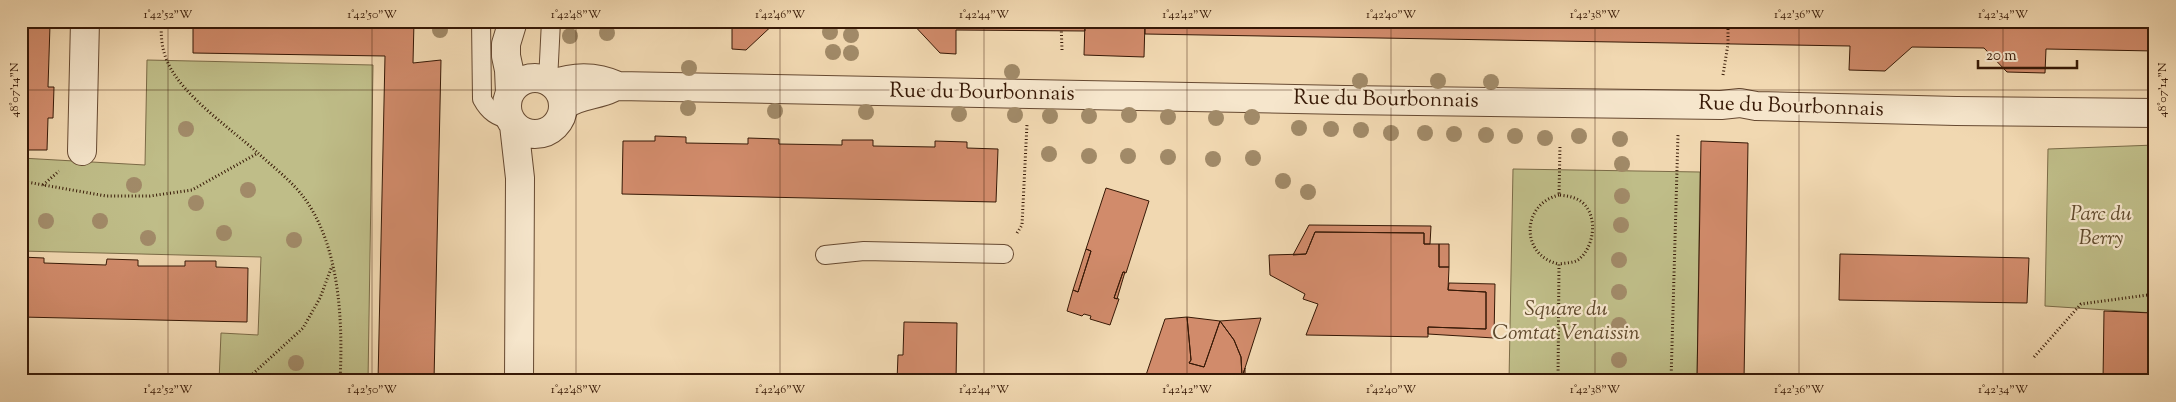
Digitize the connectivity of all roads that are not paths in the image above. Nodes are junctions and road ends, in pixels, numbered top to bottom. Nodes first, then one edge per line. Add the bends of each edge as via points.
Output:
1 (85, 21) edge
2 (481, 21) edge
3 (551, 21) edge
4 (512, 24) edge
5 (551, 87) junction
6 (510, 93) junction
7 (2155, 113) edge
8 (512, 122) junction
9 (543, 133) junction
10 (82, 151) dead end
11 (520, 178) junction
12 (1004, 254) road end
13 (825, 255) dead end
14 (519, 381) edge

1 - 10 street
2 - 8 lane via 482,99 494,114
3 - 5 lane
4 - 5 street via 528,64
4 - 6 street via 506,44
5 - 6 street via 526,79
5 - 7 street, Rue du Bourbonnais via 566,80 602,78 618,86 1589,104 1722,105 1740,102 1756,106
5 - 9 street via 559,120
6 - 8 street via 506,106
8 - 9 street via 527,133
8 - 11 street
9 - 11 street
11 - 14 street
12 - 13 lane via 864,251

